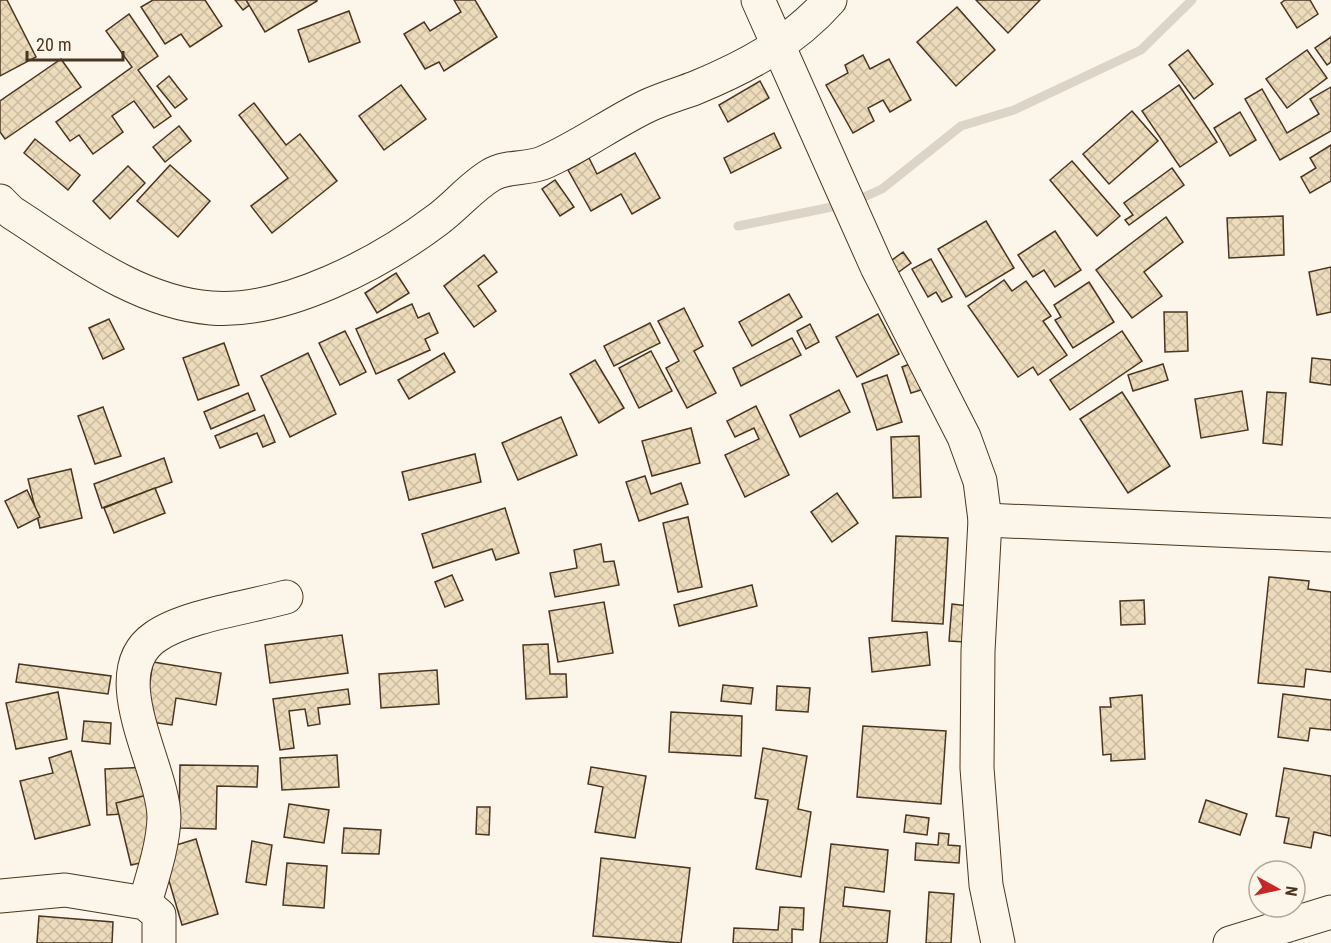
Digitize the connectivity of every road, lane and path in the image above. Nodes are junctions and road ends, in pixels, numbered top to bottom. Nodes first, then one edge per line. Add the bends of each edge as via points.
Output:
1 (758, 0) edge
2 (830, 0) edge
3 (780, 46) junction
4 (0, 201) edge
5 (985, 520) junction
6 (1331, 535) edge
7 (286, 597) dead end
8 (0, 896) edge
9 (145, 903) junction
10 (1331, 912) edge
11 (159, 943) edge
12 (998, 943) edge
13 (1230, 943) edge

1 - 3 street
2 - 3 street
3 - 4 street via 647,106 541,164 492,175 398,246 336,279 270,302 210,308 164,297 118,279 11,212
3 - 5 street via 877,267 964,437 980,481
5 - 6 street
5 - 12 street via 977,768 986,885
7 - 9 street via 189,622 155,637 137,657 133,683 142,736 164,816
8 - 9 street via 65,890
9 - 11 street via 159,915
10 - 13 street

